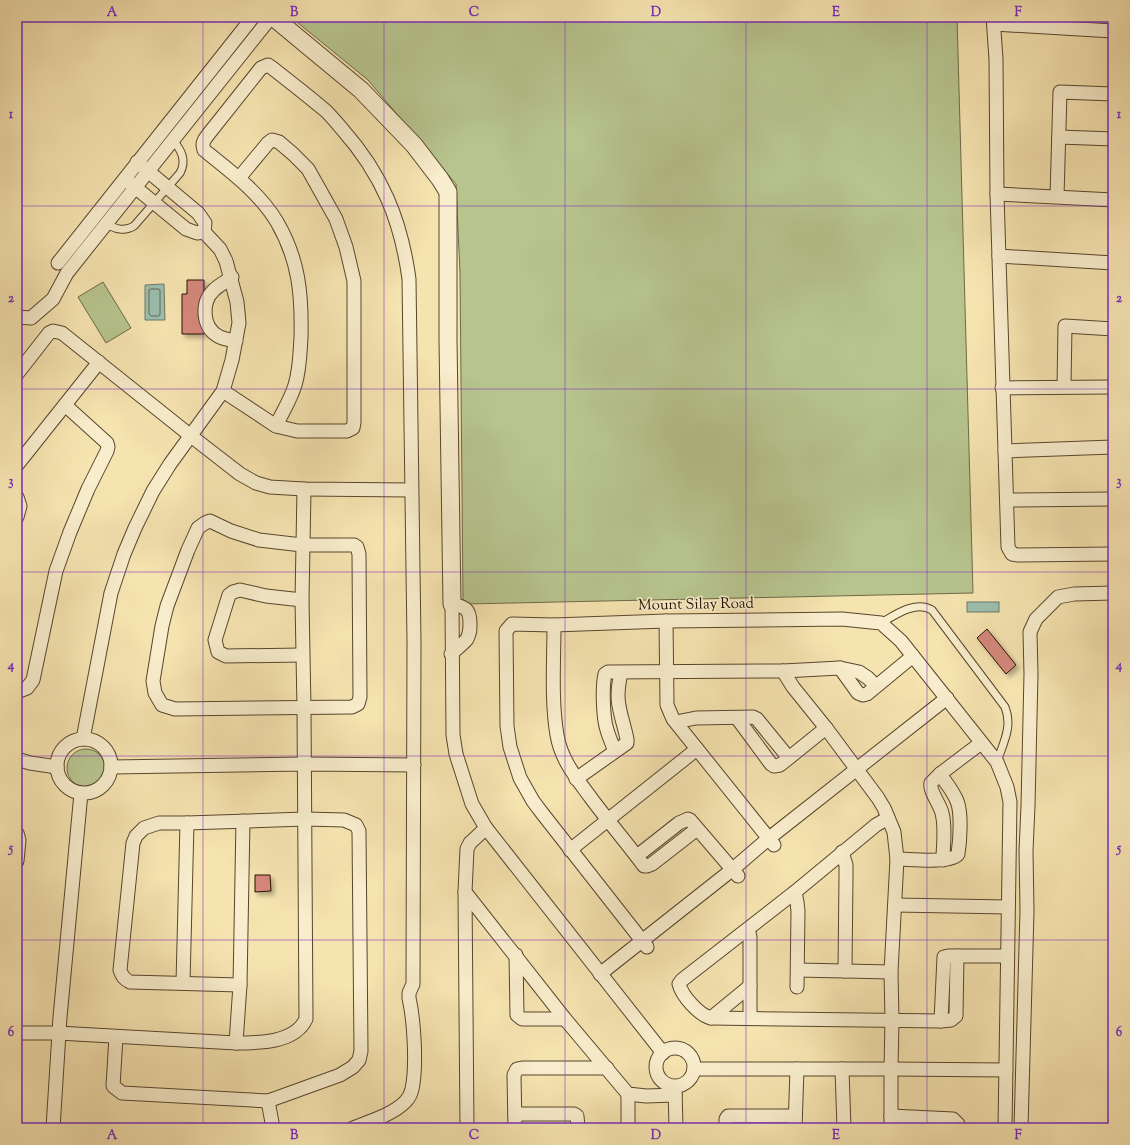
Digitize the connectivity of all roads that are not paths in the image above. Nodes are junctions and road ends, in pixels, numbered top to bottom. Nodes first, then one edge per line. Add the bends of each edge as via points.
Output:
1 (272, 17) edge
2 (250, 18) edge
3 (994, 21) edge
4 (1113, 31) edge
5 (1113, 94) edge
6 (1059, 136) junction
7 (1113, 139) edge
8 (173, 140) junction
9 (137, 162) junction
10 (148, 171) junction
11 (124, 178) junction
12 (239, 178) junction
13 (135, 187) junction
14 (168, 187) junction
15 (997, 194) junction
16 (1057, 196) junction
17 (1113, 200) edge
18 (154, 203) junction
19 (106, 224) junction
20 (204, 232) junction
21 (999, 256) junction
22 (58, 263) dead end
23 (1113, 263) edge
24 (232, 277) junction
25 (17, 317) edge
26 (1113, 329) edge
27 (236, 342) junction
28 (99, 362) junction
29 (17, 374) edge
30 (1064, 387) junction
31 (1113, 387) edge
32 (1002, 388) junction
33 (223, 391) junction
34 (65, 405) junction
35 (276, 426) junction
36 (191, 436) junction
37 (1113, 447) edge
38 (1005, 451) junction
39 (17, 465) edge
40 (304, 489) junction
41 (411, 490) junction
42 (17, 497) edge
43 (1113, 499) edge
44 (1007, 500) junction
45 (17, 517) edge
46 (302, 545) junction
47 (1113, 554) edge
48 (1113, 593) edge
49 (302, 600) junction
50 (452, 604) junction
51 (666, 621) junction
52 (881, 623) junction
53 (554, 625) junction
54 (451, 654) junction
55 (302, 655) junction
56 (913, 656) junction
57 (783, 671) junction
58 (668, 672) junction
59 (17, 692) edge
60 (949, 701) junction
61 (304, 708) junction
62 (737, 718) junction
63 (676, 722) junction
64 (826, 728) junction
65 (83, 739) junction
66 (981, 743) junction
67 (697, 749) junction
68 (788, 757) junction
69 (17, 759) edge
70 (997, 762) junction
71 (304, 764) junction
72 (414, 765) junction
73 (57, 767) junction
74 (111, 767) junction
75 (858, 772) junction
76 (940, 774) junction
77 (576, 779) junction
78 (81, 793) junction
79 (888, 818) junction
80 (305, 819) junction
81 (607, 820) junction
82 (243, 821) junction
83 (187, 823) junction
84 (486, 828) junction
85 (17, 833) edge
86 (771, 842) junction
87 (570, 850) junction
88 (842, 852) junction
89 (897, 859) junction
90 (943, 860) junction
91 (17, 861) edge
92 (735, 872) junction
93 (465, 892) junction
94 (795, 892) junction
95 (895, 906) junction
96 (1008, 907) junction
97 (748, 929) junction
98 (644, 944) junction
99 (516, 955) junction
100 (1007, 956) junction
101 (798, 970) junction
102 (845, 971) junction
103 (891, 972) junction
104 (603, 977) junction
105 (183, 982) junction
106 (240, 985) junction
107 (750, 986) junction
108 (797, 987) dead end
109 (565, 1018) junction
110 (711, 1018) junction
111 (750, 1018) junction
112 (892, 1020) junction
113 (17, 1033) edge
114 (58, 1033) junction
115 (116, 1037) junction
116 (236, 1044) junction
117 (663, 1053) junction
118 (607, 1068) junction
119 (694, 1069) junction
120 (797, 1069) junction
121 (842, 1069) junction
122 (891, 1069) junction
123 (1006, 1070) junction
124 (675, 1091) junction
125 (628, 1094) junction
126 (268, 1101) junction
127 (514, 1114) junction
128 (795, 1122) edge
129 (891, 1122) edge
130 (53, 1128) edge
131 (273, 1128) edge
132 (353, 1128) edge
133 (467, 1128) edge
134 (515, 1128) edge
135 (578, 1128) edge
136 (628, 1128) edge
137 (676, 1128) edge
138 (726, 1128) edge
139 (844, 1128) edge
140 (958, 1128) edge
141 (1005, 1128) edge
142 (1021, 1128) edge

1 - 8 street
1 - 50 street via 362,90 414,145 448,192
2 - 9 street
3 - 4 street
3 - 15 street
5 - 6 street via 1060,92
6 - 7 street
6 - 16 street
8 - 10 street
8 - 14 lane via 182,154 184,166
9 - 10 street
9 - 11 street
10 - 13 street
10 - 14 street
11 - 13 street
11 - 22 street
12 - 35 street via 277,222 290,247 299,278 300,364 295,385
12 - 35 street via 272,140 279,142 293,154 308,169 336,219 354,281 353,428 348,431 297,430
12 - 41 street via 204,150 203,141 260,68 268,65 326,112 351,139 374,171 390,202 400,230 409,279
13 - 18 street
13 - 19 street
14 - 18 lane
14 - 20 street via 198,213 205,223
15 - 16 street
15 - 21 street
16 - 17 street
18 - 19 lane via 130,229 122,230
18 - 20 street via 186,229 196,233
19 - 25 street via 67,273 53,299 31,318
20 - 24 street via 220,249
21 - 23 street
21 - 32 street
24 - 27 street via 238,302 239,323
24 - 27 street via 214,290 209,297 205,319 218,336
26 - 30 street via 1065,326
27 - 33 street
28 - 29 street via 62,333 53,331 48,333
28 - 34 street
28 - 36 street
30 - 31 street
30 - 32 street
32 - 38 street
33 - 35 street
33 - 36 street
34 - 39 street
34 - 59 street via 108,447 79,510 56,570 36,672 27,688
36 - 40 street via 240,474 256,483 270,487
36 - 65 street via 153,491 124,554 109,600
37 - 38 street
38 - 44 street
40 - 41 street
40 - 46 street
41 - 72 street
42 - 45 street via 20,506
43 - 44 street
44 - 47 street via 1008,547 1012,554
46 - 49 street
46 - 61 street via 354,545 359,554 358,704 352,707
46 - 61 street via 259,540 231,532 210,521 198,528 167,606 153,682 154,693 162,705 174,709
48 - 142 street via 1058,597 1036,619 1030,632 1027,911
49 - 55 street
49 - 55 street via 240,590 233,592 229,595 215,640 218,652 226,656
50 - 54 street
50 - 54 street via 462,606 468,611 470,632 466,640
51 - 52 street, Mount Silay Road via 842,620
51 - 53 street, Mount Silay Road
51 - 58 street
52 - 56 street
52 - 70 lane via 916,607 924,606 932,610 1006,711 1009,727
53 - 77 street via 554,705 557,736 566,764
53 - 87 street, Mount Silay Road via 512,624 506,631 507,726 510,747 520,778 533,801
54 - 84 street via 453,735 456,754 472,804
55 - 61 street
56 - 57 street via 867,694 860,694 840,668
56 - 60 street
57 - 58 street
57 - 64 street
58 - 63 street via 667,705 672,719
58 - 77 street via 621,673 619,710 627,743
60 - 66 street
60 - 75 street
61 - 71 street
62 - 63 street via 696,718
62 - 68 street via 757,718
62 - 68 street via 771,764 780,765
63 - 67 street
64 - 68 street
64 - 75 street
65 - 73 street via 72,742 62,750
65 - 74 street via 104,747
66 - 70 street
66 - 76 street
67 - 81 street
67 - 86 street
69 - 73 street
70 - 96 street via 1010,802
71 - 72 street
71 - 74 street
71 - 80 street
72 - 132 street via 413,984 410,993 414,1054 412,1090 409,1098 393,1111
73 - 78 street via 64,784 69,789
74 - 78 street via 104,784 94,791
75 - 79 street via 884,808
75 - 86 street
76 - 90 street via 930,786 942,813
76 - 90 street via 957,802 960,813 958,854 953,859
77 - 81 street
78 - 114 street
79 - 88 street
79 - 89 street via 894,832
80 - 82 street
80 - 116 street via 306,1019 296,1032 281,1038 259,1043
80 - 126 street via 344,820 356,825 359,831 361,1051 359,1060 353,1067 340,1075
81 - 87 street
81 - 92 street via 637,856 684,820 690,820
82 - 83 street
82 - 106 street
83 - 105 street
83 - 105 street via 158,822 144,828 136,836 133,843 120,970 122,976 130,982
84 - 93 street via 467,849
84 - 104 street
85 - 91 street
86 - 92 street
87 - 98 street
88 - 94 street
88 - 102 street via 846,865
89 - 90 street
89 - 95 street
92 - 98 street
93 - 99 street
93 - 133 street
94 - 97 street
94 - 101 street via 798,906
95 - 96 street
95 - 103 street
96 - 100 street
97 - 107 street
97 - 110 street via 679,984 696,1009
98 - 104 street
99 - 109 street
99 - 109 street via 517,1015 522,1019
100 - 112 street via 957,956 956,1016 952,1020
100 - 123 street
101 - 102 street
101 - 108 street
102 - 103 street
103 - 112 street
104 - 117 street
105 - 106 street
106 - 116 street
107 - 110 street
107 - 111 street
109 - 118 street
110 - 111 street
111 - 112 street
112 - 122 street
113 - 114 street
114 - 115 street
114 - 130 street
115 - 116 street
115 - 126 street via 113,1086 122,1094
117 - 119 street via 675,1048 682,1049 691,1057
117 - 124 street via 657,1062 658,1074
118 - 125 street
118 - 127 street via 517,1069 514,1075
119 - 120 street
119 - 124 street via 690,1079
120 - 121 street
120 - 128 street
121 - 122 street
121 - 139 street
122 - 123 street
122 - 129 street
123 - 141 street
124 - 125 street via 646,1096
124 - 137 street
125 - 136 street
126 - 131 street
127 - 134 street
127 - 135 street via 574,1114 577,1116
128 - 138 street via 728,1116
129 - 140 street via 953,1119

